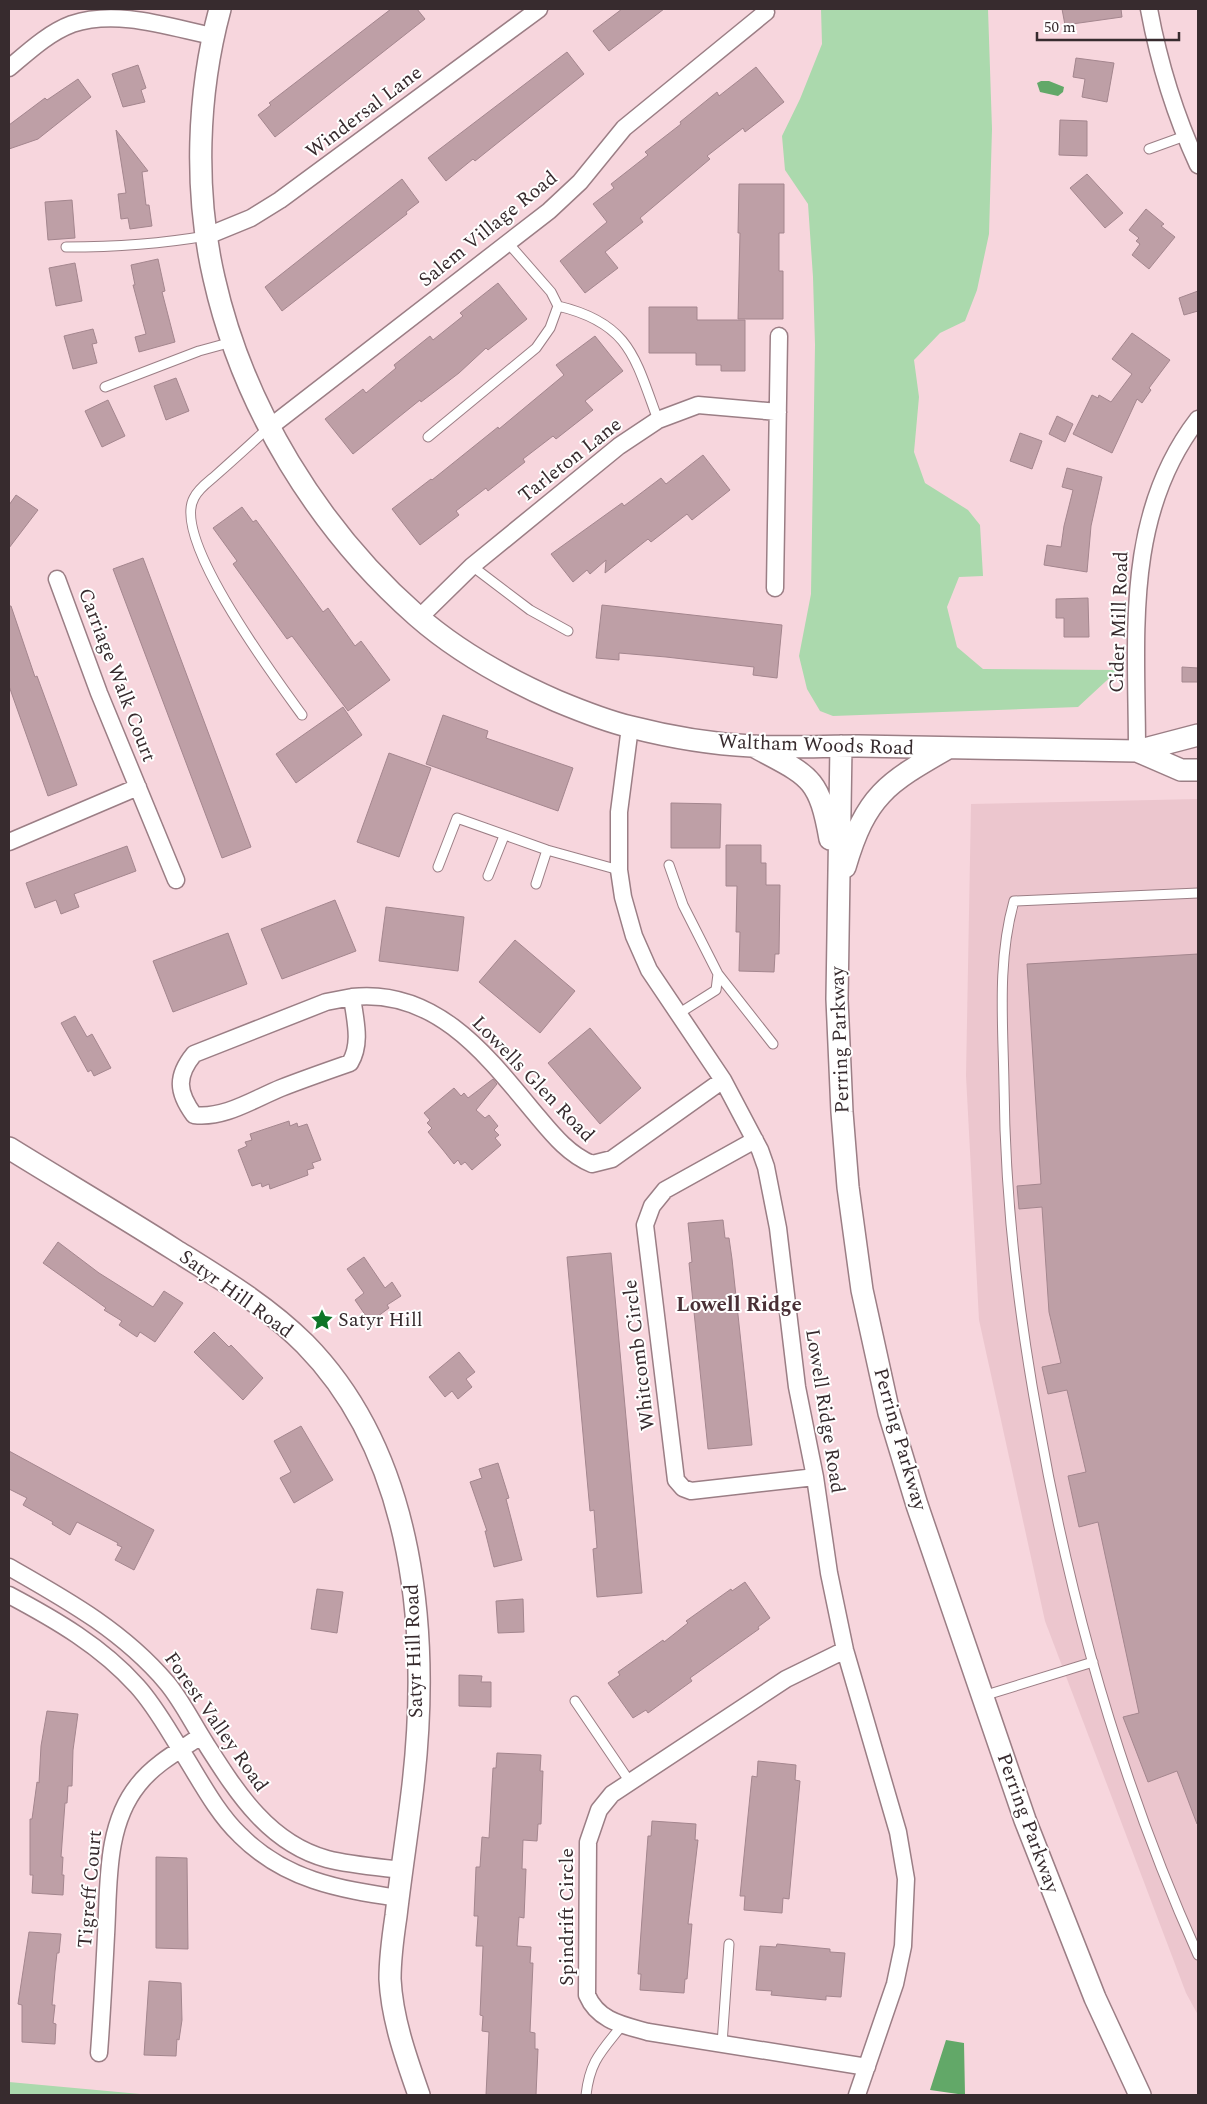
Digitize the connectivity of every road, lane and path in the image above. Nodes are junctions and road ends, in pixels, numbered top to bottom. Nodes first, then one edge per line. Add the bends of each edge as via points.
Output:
1 (220, 9) edge
2 (538, 9) edge
3 (1148, 9) edge
4 (766, 12) dead end
5 (212, 36) junction
6 (9, 68) edge
7 (1185, 136) junction
8 (1149, 149) dead end
9 (1198, 165) edge
10 (207, 236) junction
11 (509, 244) junction
12 (66, 247) dead end
13 (558, 306) junction
14 (779, 336) dead end
15 (232, 342) junction
16 (105, 387) dead end
17 (778, 412) junction
18 (1198, 419) edge
19 (658, 420) junction
20 (270, 427) junction
21 (428, 437) dead end
22 (472, 566) junction
23 (57, 579) dead end
24 (775, 588) dead end
25 (419, 618) junction
26 (568, 631) dead end
27 (302, 715) dead end
28 (630, 727) junction
29 (1198, 735) edge
30 (753, 746) junction
31 (841, 746) junction
32 (949, 748) junction
33 (1137, 751) junction
34 (1198, 770) edge
35 (138, 787) junction
36 (504, 836) junction
37 (9, 842) edge
38 (547, 850) junction
39 (669, 865) dead end
40 (438, 867) dead end
41 (619, 870) junction
42 (488, 876) dead end
43 (176, 880) dead end
44 (536, 884) dead end
45 (838, 889) junction
46 (1198, 893) edge
47 (718, 974) junction
48 (352, 997) junction
49 (678, 1014) junction
50 (773, 1044) dead end
51 (723, 1080) junction
52 (755, 1140) junction
53 (9, 1148) edge
54 (815, 1477) junction
55 (9, 1567) edge
56 (9, 1595) edge
57 (845, 1650) junction
58 (1093, 1662) junction
59 (983, 1696) junction
60 (575, 1700) dead end
61 (201, 1736) junction
62 (180, 1750) junction
63 (630, 1782) junction
64 (402, 1870) junction
65 (398, 1898) junction
66 (729, 1944) dead end
67 (1198, 1955) edge
68 (623, 2024) junction
69 (722, 2044) junction
70 (99, 2053) dead end
71 (867, 2068) junction
72 (419, 2095) edge
73 (586, 2095) edge
74 (857, 2095) edge
75 (1140, 2095) edge

1 - 5 street, Waltham Woods Road
2 - 10 street, Windersal Lane via 280,200 251,218
3 - 7 street via 1168,90
4 - 11 street, Salem Village Road via 624,128 580,182
5 - 6 street via 146,22 103,18 72,24 46,38
5 - 10 street, Waltham Woods Road via 202,150
7 - 8 lane
7 - 9 street
10 - 12 lane
10 - 15 street, Waltham Woods Road via 215,282
11 - 13 lane via 551,292
11 - 20 street, Salem Village Road
13 - 19 lane via 582,312 618,334 632,353
13 - 21 lane via 550,328 536,348
14 - 17 street
15 - 16 lane via 199,351
15 - 20 street, Waltham Woods Road
17 - 19 street, Tarleton Lane via 698,405
17 - 24 street
18 - 33 street, Cider Mill Road via 1181,441 1162,480 1140,560
19 - 22 street, Tarleton Lane via 619,446
20 - 25 street, Waltham Woods Road via 307,491 332,525 386,587
20 - 27 lane via 199,491 191,506 190,519 197,544 226,601 276,681
22 - 25 street, Tarleton Lane
22 - 26 lane via 530,610
23 - 35 street, Carriage Walk Court
25 - 28 street, Waltham Woods Road via 502,675 575,708
28 - 30 street, Waltham Woods Road via 702,741
28 - 41 street, Lowell Ridge Road via 619,812
29 - 33 street, Waltham Woods Road
30 - 31 street, Waltham Woods Road
30 - 45 street via 796,770 818,791 824,807
31 - 32 street, Waltham Woods Road
31 - 45 street, Perring Parkway
32 - 33 street, Waltham Woods Road
32 - 45 street via 888,785 876,798 851,847
33 - 34 street, Waltham Woods Road via 1181,770
35 - 37 street, Carriage Walk Court
35 - 43 street, Carriage Walk Court
36 - 38 lane
36 - 40 lane via 457,818
36 - 42 lane
38 - 41 lane
38 - 44 lane
39 - 47 lane via 683,905
41 - 49 street, Lowell Ridge Road via 634,936 649,970
45 - 59 street, Perring Parkway via 842,1112 862,1290 889,1413
46 - 58 lane via 1014,901 1007,926 1002,963 1004,1139 1014,1268 1054,1514
47 - 49 lane via 716,990
47 - 50 lane
48 - 48 street, Lowells Glen Road via 358,1040 350,1063 232,1109 204,1116 194,1115 188,1107 180,1079 194,1054 326,1002
48 - 51 street, Lowells Glen Road via 386,996 427,1010 450,1024 497,1067 572,1154 592,1164 612,1159
49 - 51 street, Lowell Ridge Road
51 - 52 street, Lowell Ridge Road
52 - 54 street, Lowell Ridge Road via 766,1167 778,1228 796,1387
52 - 54 street, Whitcomb Circle via 665,1190 652,1206 645,1225 676,1480 691,1491
53 - 64 street, Satyr Hill Road via 189,1258 256,1303 320,1360 360,1414 398,1514 412,1576 416,1612 417,1743
54 - 57 street, Lowell Ridge Road
55 - 61 street, Forest Valley Road via 90,1614 142,1655 168,1685
56 - 62 street via 95,1646 156,1709
57 - 63 street, Spindrift Circle via 786,1679
57 - 71 street, Lowell Ridge Road via 898,1832 906,1878 903,1946 895,1984
58 - 59 lane
58 - 67 lane via 1123,1761
59 - 75 street, Perring Parkway via 1055,1899 1095,1998
60 - 63 lane
61 - 62 street, Tigreff Court
61 - 64 street, Forest Valley Road via 240,1797 286,1840 325,1858
62 - 65 street via 219,1811 262,1854 316,1883
62 - 70 street, Tigreff Court via 139,1784 117,1824 110,1873
63 - 68 street, Spindrift Circle via 612,1794 599,1810 588,1842 588,1995 591,2004 603,2016
64 - 65 street, Satyr Hill Road
65 - 72 street, Satyr Hill Road via 390,1977 399,2032
66 - 69 lane
68 - 69 street, Spindrift Circle via 648,2032
68 - 73 lane via 588,2073
69 - 71 street, Spindrift Circle
71 - 74 street, Lowell Ridge Road

